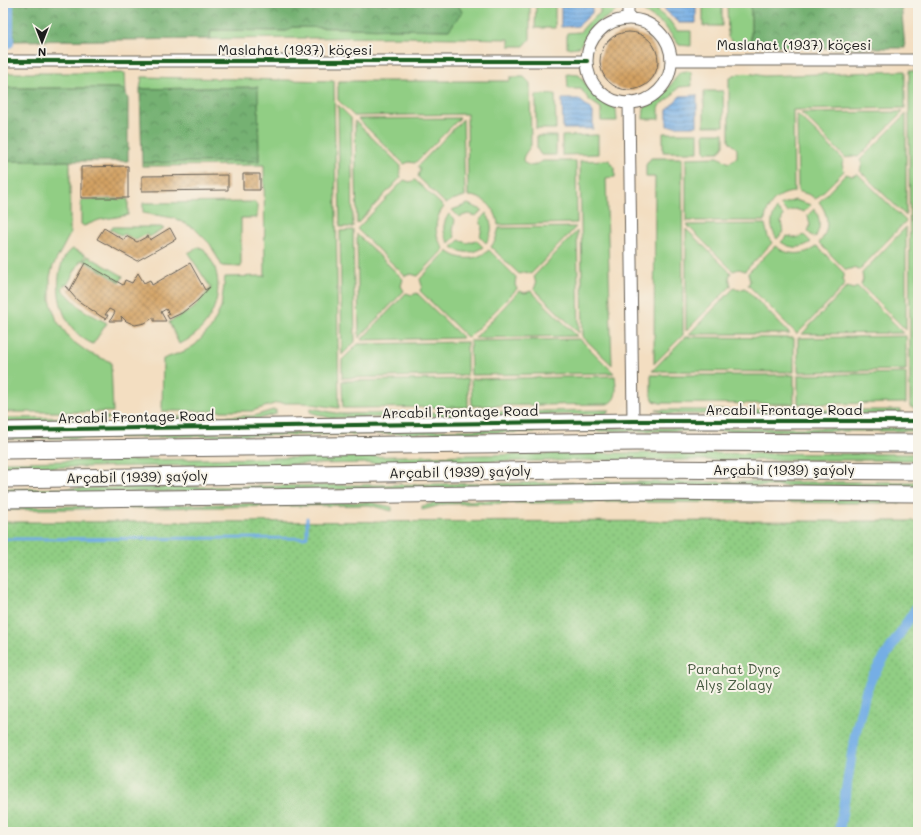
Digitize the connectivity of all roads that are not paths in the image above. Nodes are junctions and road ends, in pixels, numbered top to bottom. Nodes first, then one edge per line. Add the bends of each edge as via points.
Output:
1 (628, 3) edge
2 (628, 19) junction
3 (671, 60) junction
4 (918, 60) edge
5 (3, 61) edge
6 (587, 61) junction
7 (629, 102) junction
8 (633, 420) junction
9 (918, 421) edge
10 (3, 430) edge
11 (918, 444) edge
12 (3, 450) edge
13 (917, 471) edge
14 (3, 479) edge
15 (917, 494) edge
16 (3, 500) edge

1 - 2 street
2 - 3 street via 642,21 655,28 665,39
2 - 6 street via 614,22 601,29 592,40
3 - 4 street, Maslahat (1937) köçesi
3 - 7 street via 668,74 661,87 644,100
5 - 6 street, Maslahat (1937) köçesi
6 - 7 street via 589,76 597,88 608,97
7 - 8 street
8 - 9 street, Arcabil Frontage Road
8 - 10 street, Arcabil Frontage Road
11 - 12 main road, Arçabil (1939) şaýoly via 635,442
13 - 14 main road, Arçabil (1939) şaýoly via 636,469
15 - 16 street via 639,492

